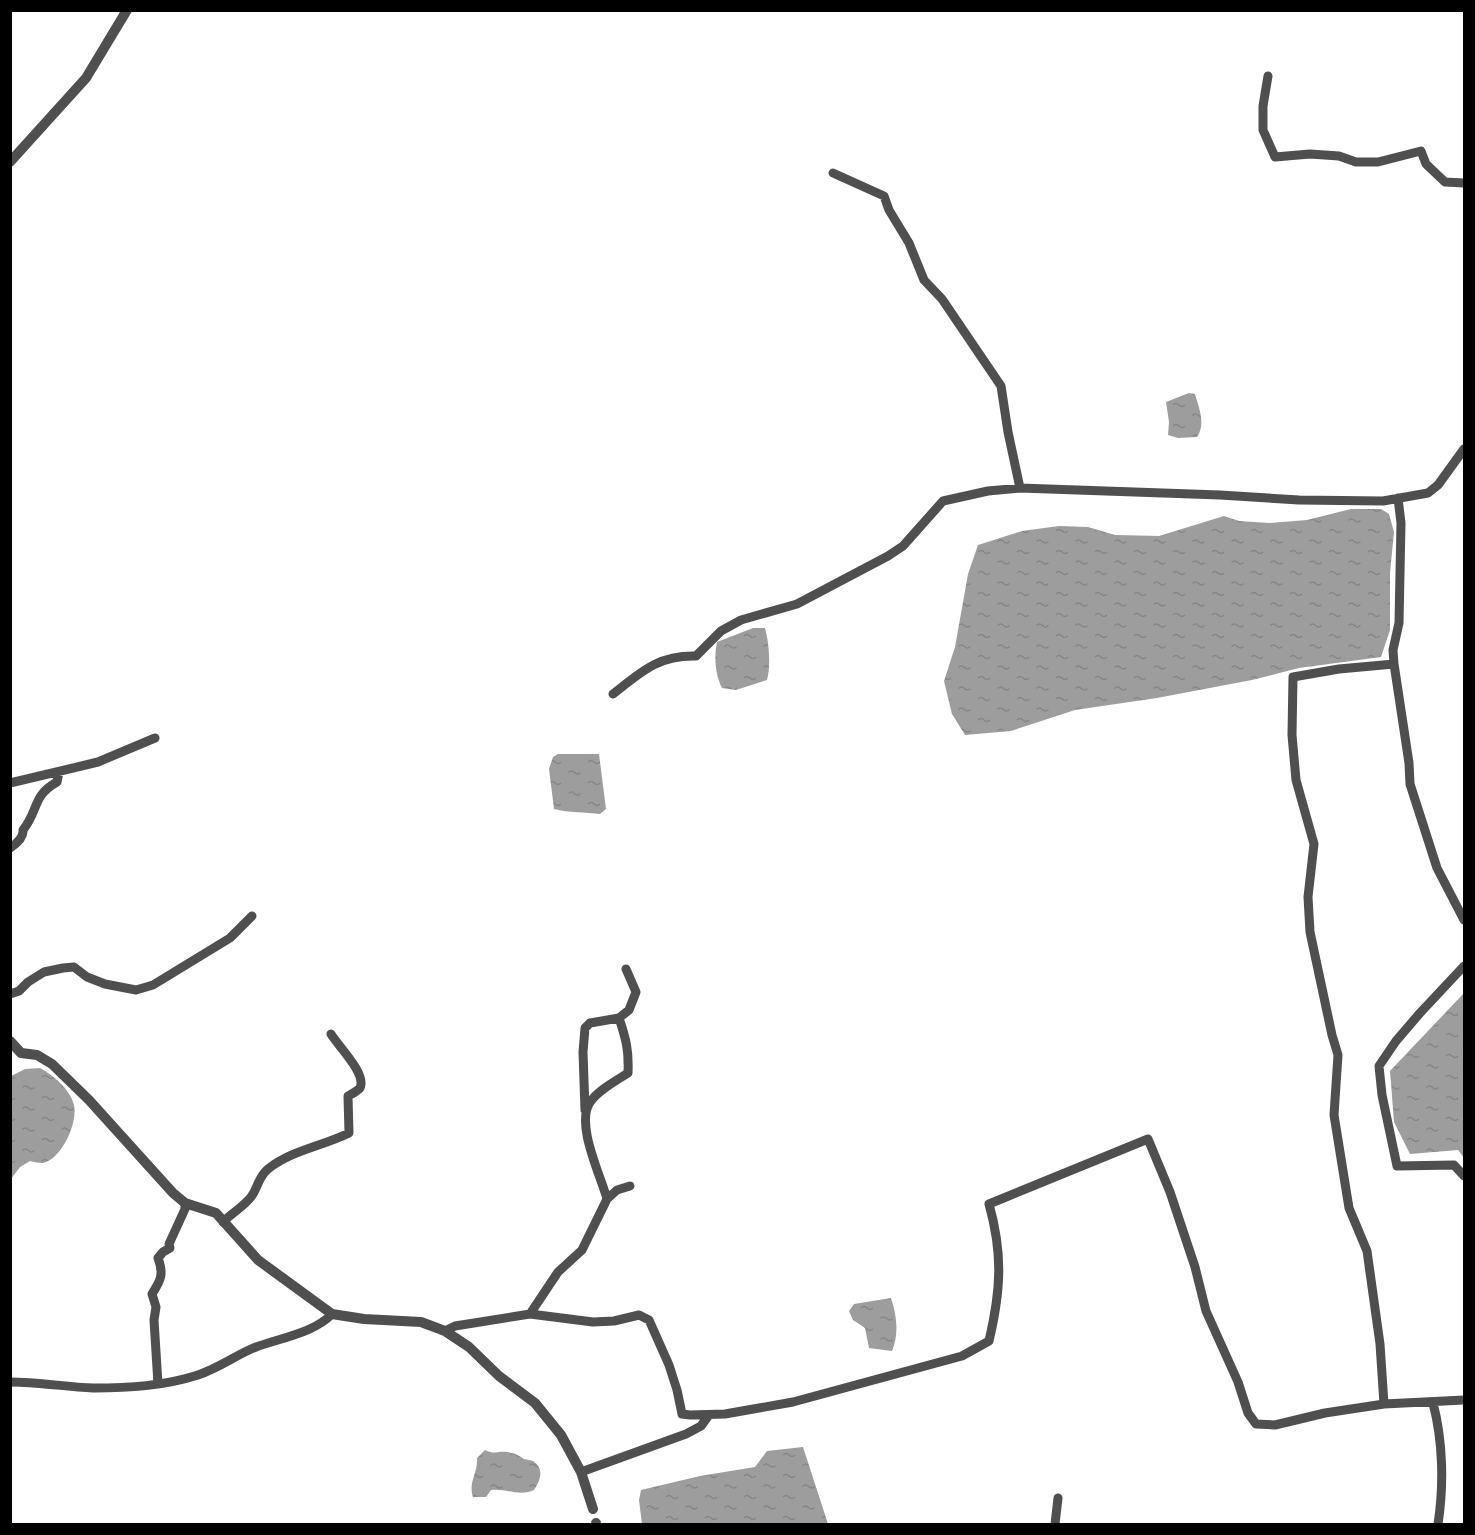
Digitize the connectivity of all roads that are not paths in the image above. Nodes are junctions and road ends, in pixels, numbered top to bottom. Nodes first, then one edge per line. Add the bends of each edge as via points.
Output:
1 (127, 10) edge
2 (1268, 76) dead end
3 (10, 162) edge
4 (833, 173) dead end
5 (1464, 183) edge
6 (1464, 448) edge
7 (1020, 488) junction
8 (1398, 498) junction
9 (1394, 664) junction
10 (613, 694) dead end
11 (155, 738) dead end
12 (58, 772) junction
13 (10, 783) edge
14 (10, 848) edge
15 (252, 915) dead end
16 (1464, 920) edge
17 (1464, 966) edge
18 (626, 969) dead end
19 (10, 994) edge
20 (619, 1018) junction
21 (331, 1034) dead end
22 (10, 1041) edge
23 (586, 1119) junction
24 (1464, 1176) edge
25 (630, 1186) dead end
26 (608, 1199) junction
27 (185, 1203) junction
28 (223, 1222) junction
29 (332, 1314) junction
30 (530, 1314) junction
31 (445, 1331) junction
32 (10, 1382) edge
33 (159, 1384) junction
34 (1464, 1400) edge
35 (1433, 1403) junction
36 (1384, 1404) junction
37 (709, 1415) junction
38 (580, 1472) junction
39 (1058, 1498) dead end
40 (592, 1509) dead end
41 (1055, 1524) edge
42 (1438, 1524) edge

1 - 3 street via 86,78
2 - 5 street via 1263,130 1275,157 1310,154 1378,162 1421,151 1426,164 1445,182
4 - 7 street via 884,196 924,280 1001,386
6 - 8 street via 1428,493
7 - 8 street via 1322,501
7 - 10 street via 943,501 903,546 888,556 797,604 741,620 721,631 696,656 682,656 647,667
8 - 9 street via 1400,623 1393,650
9 - 16 street via 1410,784 1437,868
9 - 36 street via 1293,677 1292,735 1296,780 1314,844 1308,897 1310,932 1338,1055 1334,1115 1349,1208 1367,1251
11 - 12 street via 98,762
12 - 13 street
12 - 14 street via 57,782 39,796 30,822
15 - 19 street via 230,938 153,985 136,990 105,984 74,967 44,972
17 - 24 street via 1420,1012 1379,1066 1397,1166 1454,1165
18 - 20 street via 636,992 629,1010
20 - 23 street via 629,1051 628,1073 590,1102
20 - 23 street via 590,1023 585,1028
21 - 28 street via 360,1073 359,1089 348,1096 349,1132 268,1169 248,1200
22 - 27 street via 21,1053 37,1055 52,1065
23 - 26 street via 590,1146
25 - 26 street via 617,1190
26 - 30 street via 582,1250 558,1272
27 - 28 street via 216,1214
27 - 33 street via 170,1248 158,1258 163,1272 152,1294
28 - 29 street via 258,1260
29 - 31 street via 421,1322
29 - 33 street via 208,1371
30 - 31 street via 454,1326
30 - 37 street via 593,1322 614,1322 639,1315 649,1320 669,1365 682,1413
31 - 38 street via 535,1403 561,1435
32 - 33 street via 91,1388
34 - 35 street
35 - 36 street
35 - 42 street via 1442,1498
36 - 37 street via 1275,1425 1256,1424 1206,1311 1170,1192 1148,1139 988,1204 1000,1269 988,1341 962,1356 793,1402
37 - 38 street via 701,1426 686,1434
38 - 40 street
39 - 41 street

